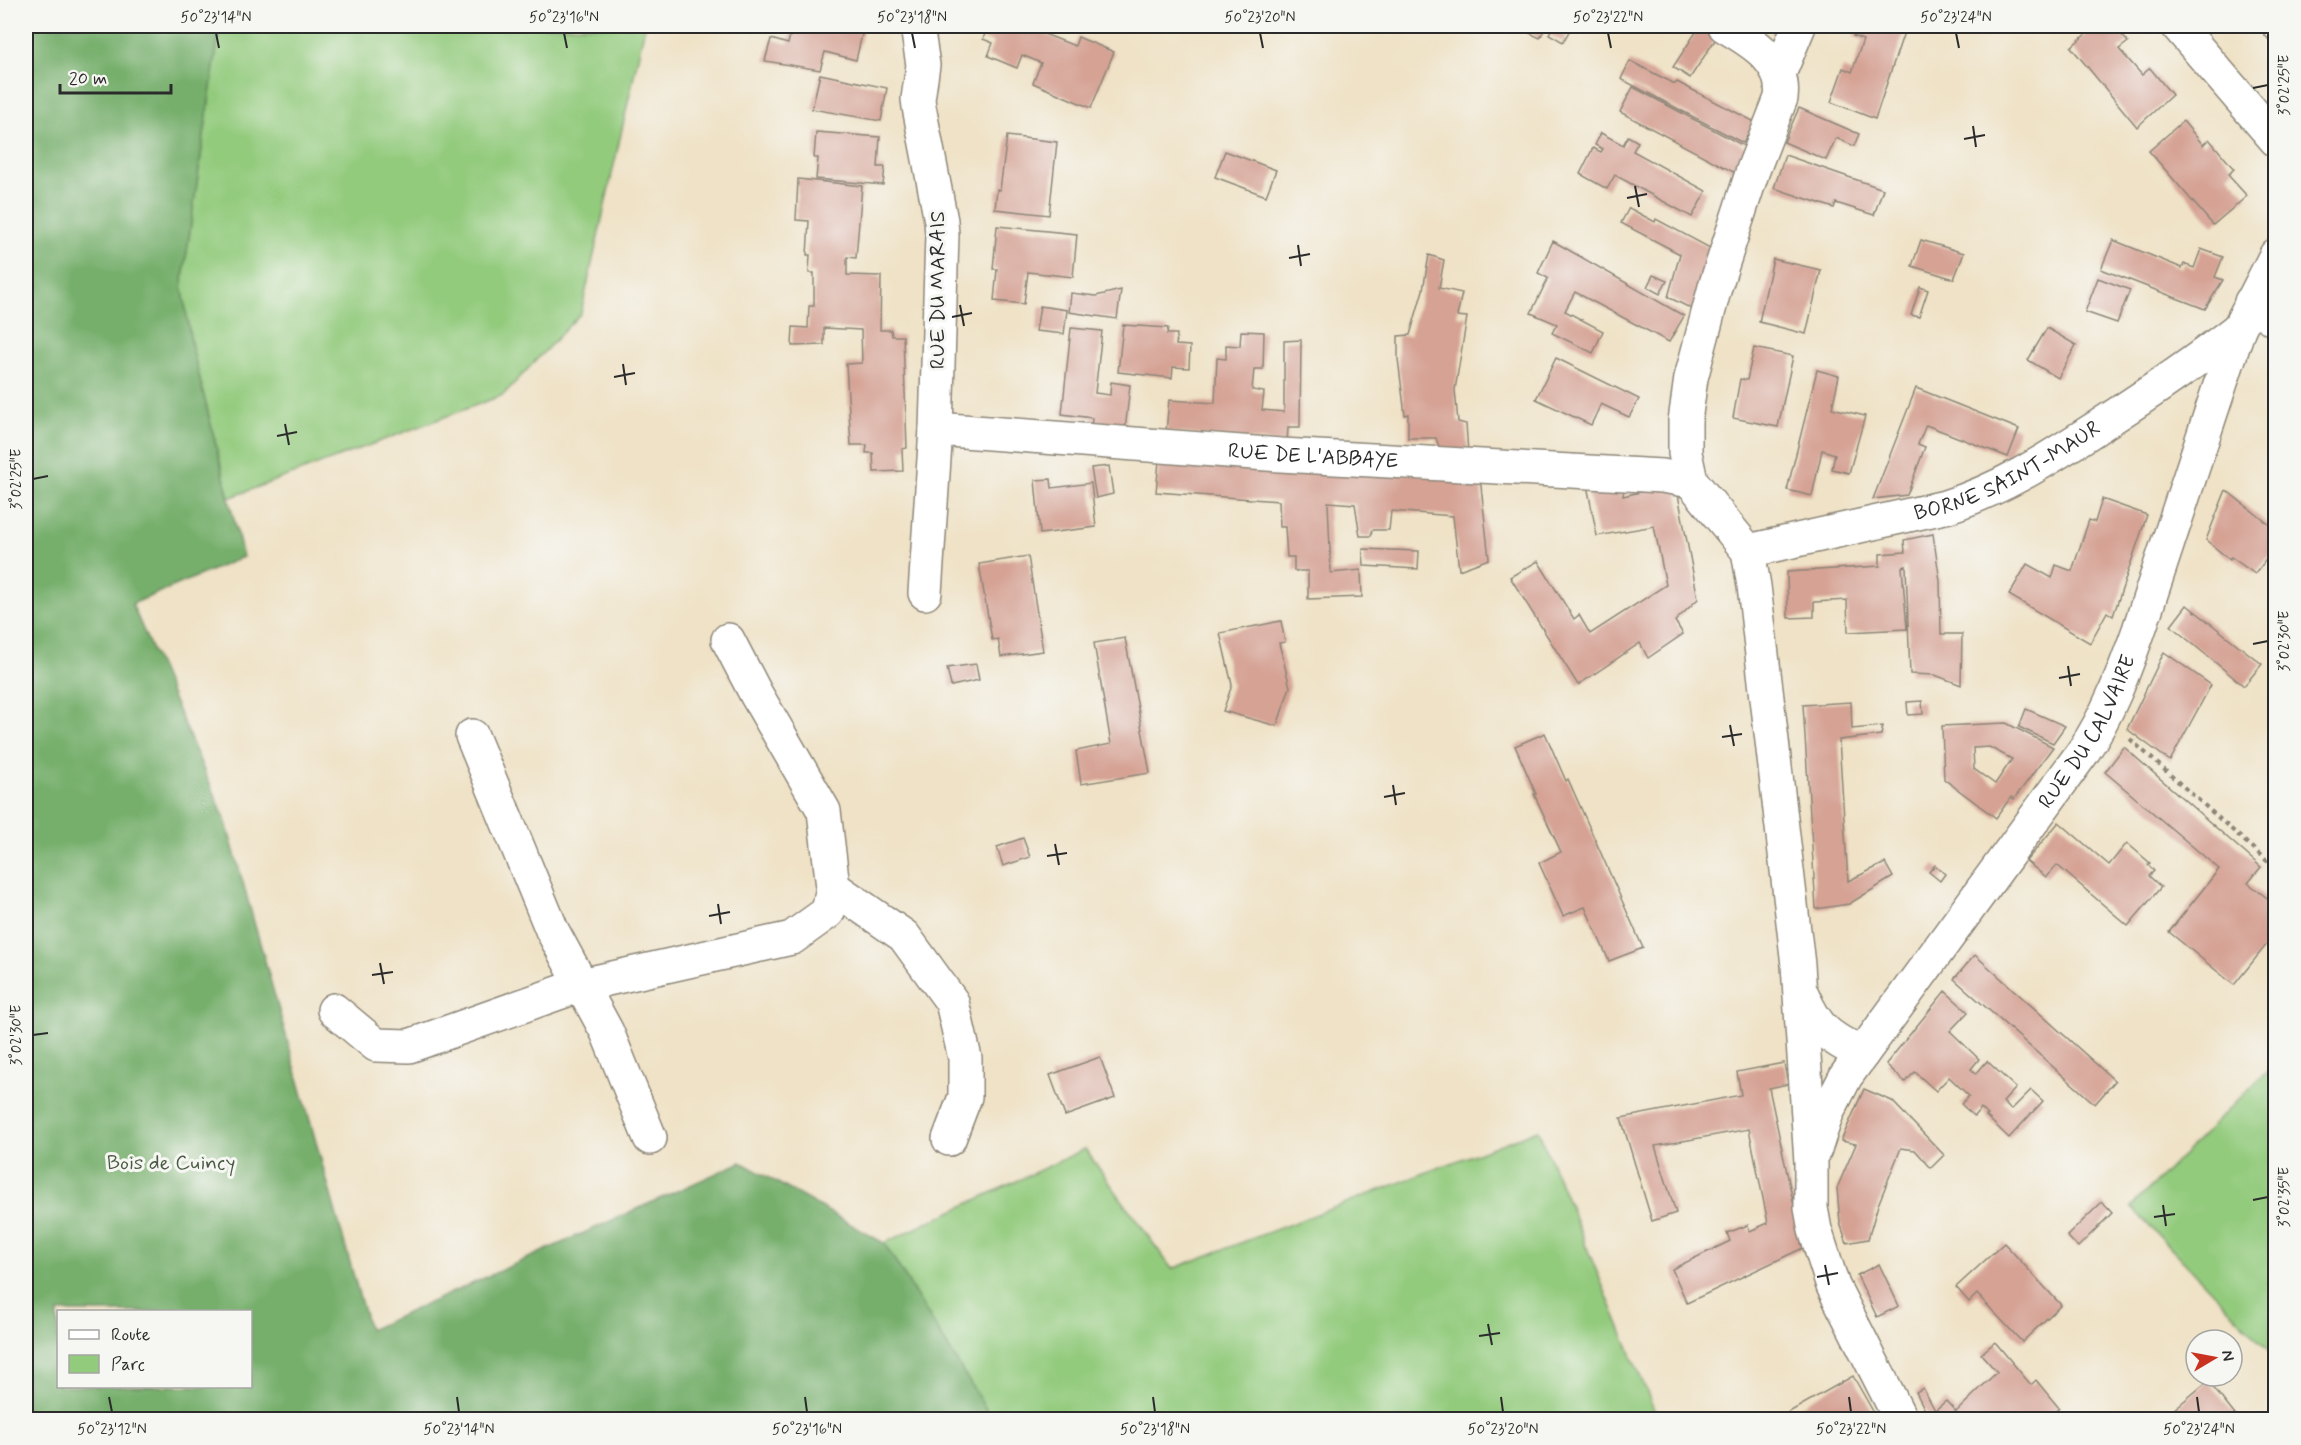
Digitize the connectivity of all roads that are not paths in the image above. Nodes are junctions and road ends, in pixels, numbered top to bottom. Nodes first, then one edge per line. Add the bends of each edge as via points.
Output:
1 (917, 26) edge
2 (1725, 26) edge
3 (1799, 26) edge
4 (2178, 26) edge
5 (1779, 74) junction
6 (2276, 140) edge
7 (2276, 255) edge
8 (2255, 317) edge
9 (936, 429) junction
10 (1691, 481) junction
11 (1748, 552) junction
12 (925, 592) dead end
13 (728, 640) dead end
14 (472, 736) dead end
15 (833, 887) junction
16 (581, 986) junction
17 (1799, 988) junction
18 (334, 1010) dead end
19 (1862, 1054) junction
20 (650, 1138) dead end
21 (949, 1139) dead end
22 (1811, 1162) junction
23 (1901, 1419) edge

1 - 9 street, RUE DU MARAIS via 923,65 919,107 942,221
2 - 5 street via 1760,49
3 - 5 street
4 - 6 street
5 - 10 street via 1781,98 1724,257 1691,378 1684,438
7 - 8 street, RUE DU CALVAIRE
8 - 11 street, BORNE SAINT-MAUR via 2150,394 2003,485 1944,507
8 - 19 street, RUE DU CALVAIRE via 2210,420 2127,664 2103,719 2083,752
9 - 10 street, RUE DE L'ABBAYE
9 - 12 street, RUE DU MARAIS
10 - 11 street
11 - 17 street via 1763,651
13 - 15 street via 824,811
14 - 16 street via 552,930
15 - 16 street via 828,912 792,938
15 - 21 street via 904,936 952,1002 965,1058 965,1097
16 - 18 street via 409,1046 376,1045
16 - 20 street via 607,1032
17 - 19 street via 1821,1029
17 - 22 street
19 - 22 street, RUE DU CALVAIRE via 1835,1095
22 - 23 street via 1811,1208 1822,1256 1833,1286

